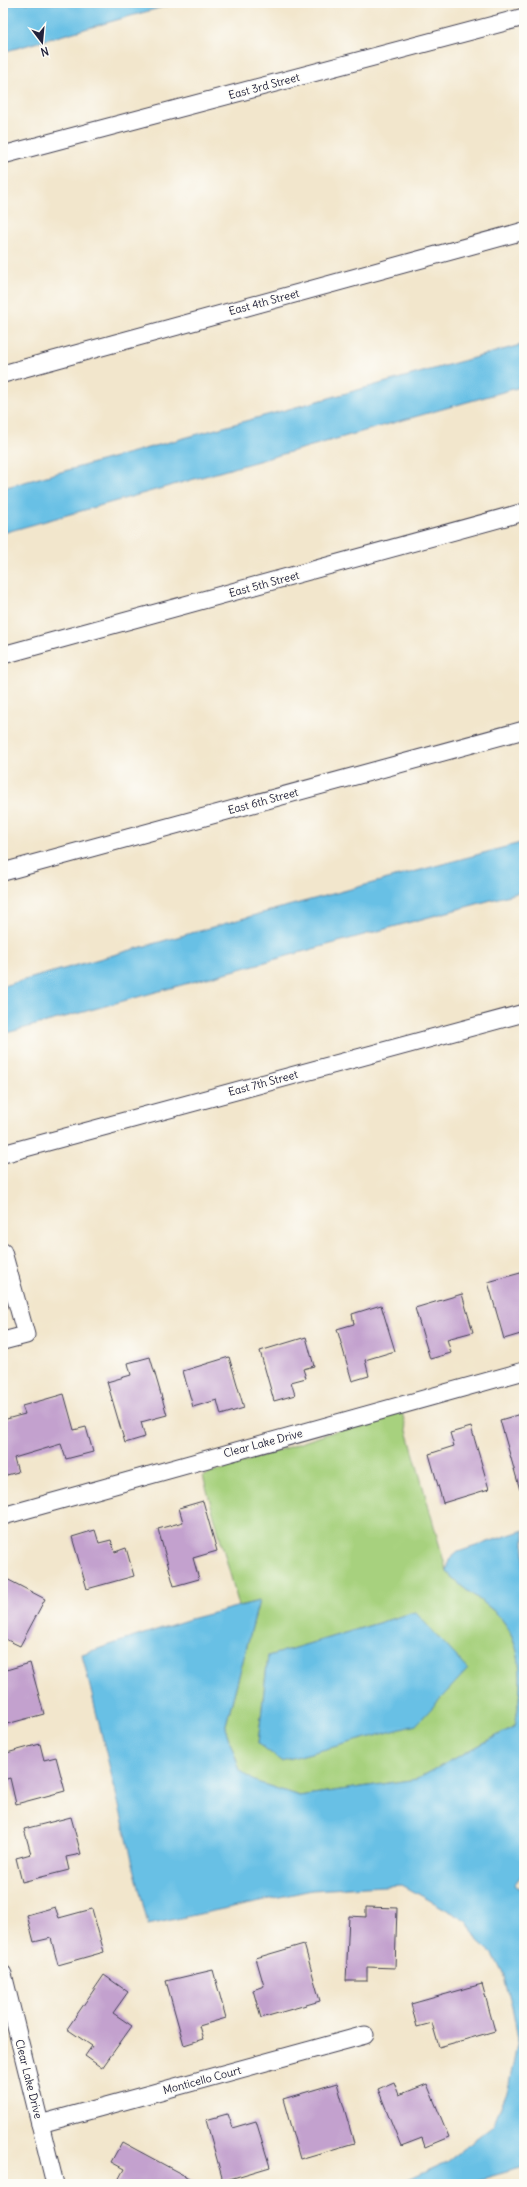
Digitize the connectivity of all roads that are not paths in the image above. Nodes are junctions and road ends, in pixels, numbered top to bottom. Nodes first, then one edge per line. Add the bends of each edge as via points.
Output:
1 (524, 17) edge
2 (3, 155) edge
3 (524, 231) edge
4 (3, 374) edge
5 (524, 512) edge
6 (3, 655) edge
7 (524, 730) edge
8 (3, 872) edge
9 (524, 1013) edge
10 (3, 1154) edge
11 (3, 1252) edge
12 (3, 1341) edge
13 (524, 1371) edge
14 (3, 1516) edge
15 (3, 1974) edge
16 (364, 2036) dead end
17 (40, 2124) junction
18 (55, 2184) edge

1 - 2 street, East 3rd Street
3 - 4 street, East 4th Street
5 - 6 street, East 5th Street
7 - 8 street, East 6th Street
9 - 10 street, East 7th Street
11 - 12 street via 26,1335
13 - 14 street, Clear Lake Drive
15 - 17 street, Clear Lake Drive
16 - 17 street, Monticello Court
17 - 18 street, Clear Lake Drive

